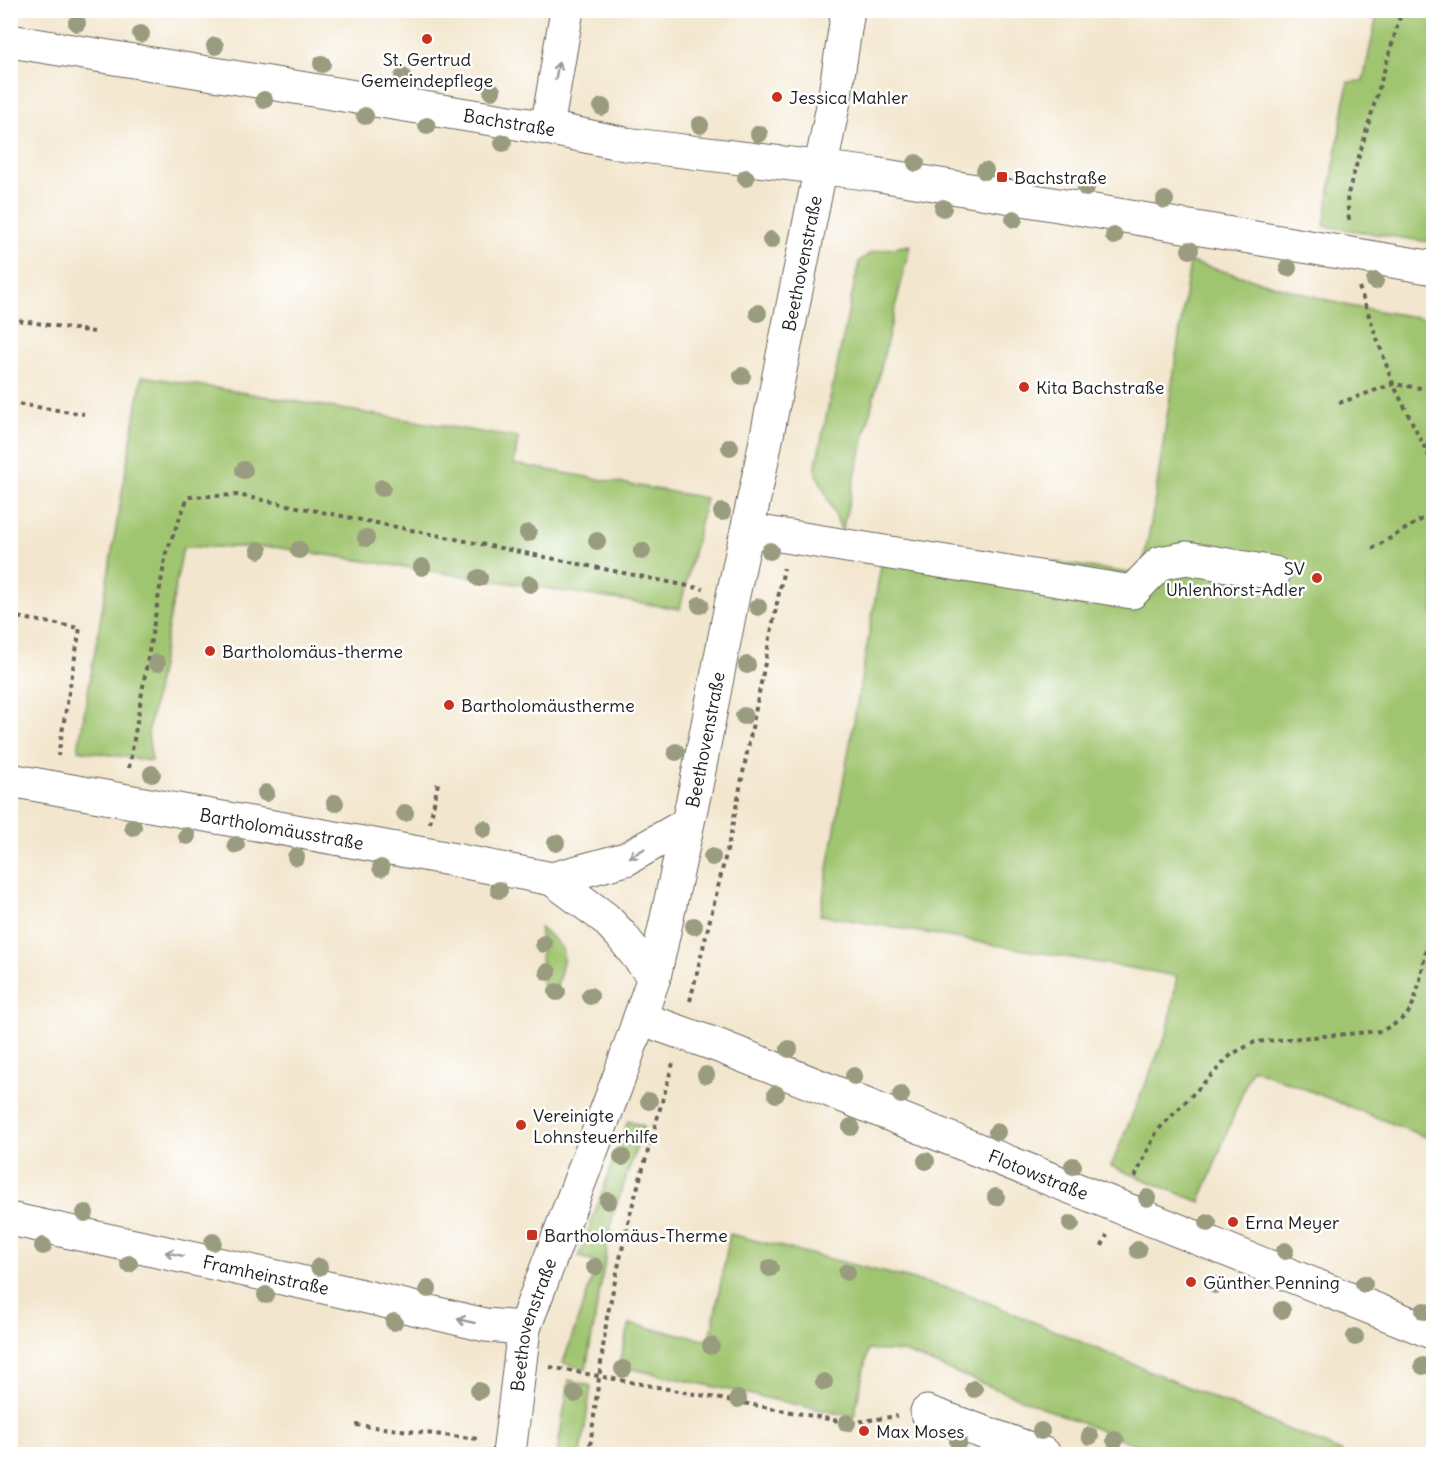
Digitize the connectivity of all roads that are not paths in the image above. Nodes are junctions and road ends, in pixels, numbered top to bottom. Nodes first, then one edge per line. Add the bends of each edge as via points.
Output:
1 (567, 10) edge
2 (848, 10) edge
3 (10, 41) edge
4 (547, 128) junction
5 (819, 167) junction
6 (1434, 268) edge
7 (748, 530) junction
8 (1274, 573) dead end
9 (10, 780) edge
10 (687, 824) junction
11 (552, 879) junction
12 (654, 977) junction
13 (640, 1018) junction
14 (10, 1219) edge
15 (524, 1328) junction
16 (1434, 1333) edge
17 (927, 1412) road end
18 (509, 1448) edge
19 (1044, 1455) edge

4 -> 1 street
2 - 5 street, Beethovenstraße
3 - 4 street, Bachstraße
4 - 5 street, Bachstraße via 625,144
5 - 6 street, Bachstraße
5 - 7 street, Beethovenstraße
7 - 8 street via 1132,592 1160,563 1187,558
7 - 10 street, Beethovenstraße
9 - 11 street, Bartholomäusstraße
10 -> 11 street, Bartholomäusstraße via 626,859
10 - 12 street, Beethovenstraße
11 - 12 street, Bartholomäusstraße via 605,918
12 - 13 street, Beethovenstraße
13 - 15 street, Beethovenstraße
13 - 16 street, Flotowstraße
15 -> 14 street, Framheinstraße via 485,1325
15 - 18 street, Beethovenstraße
17 - 19 street

